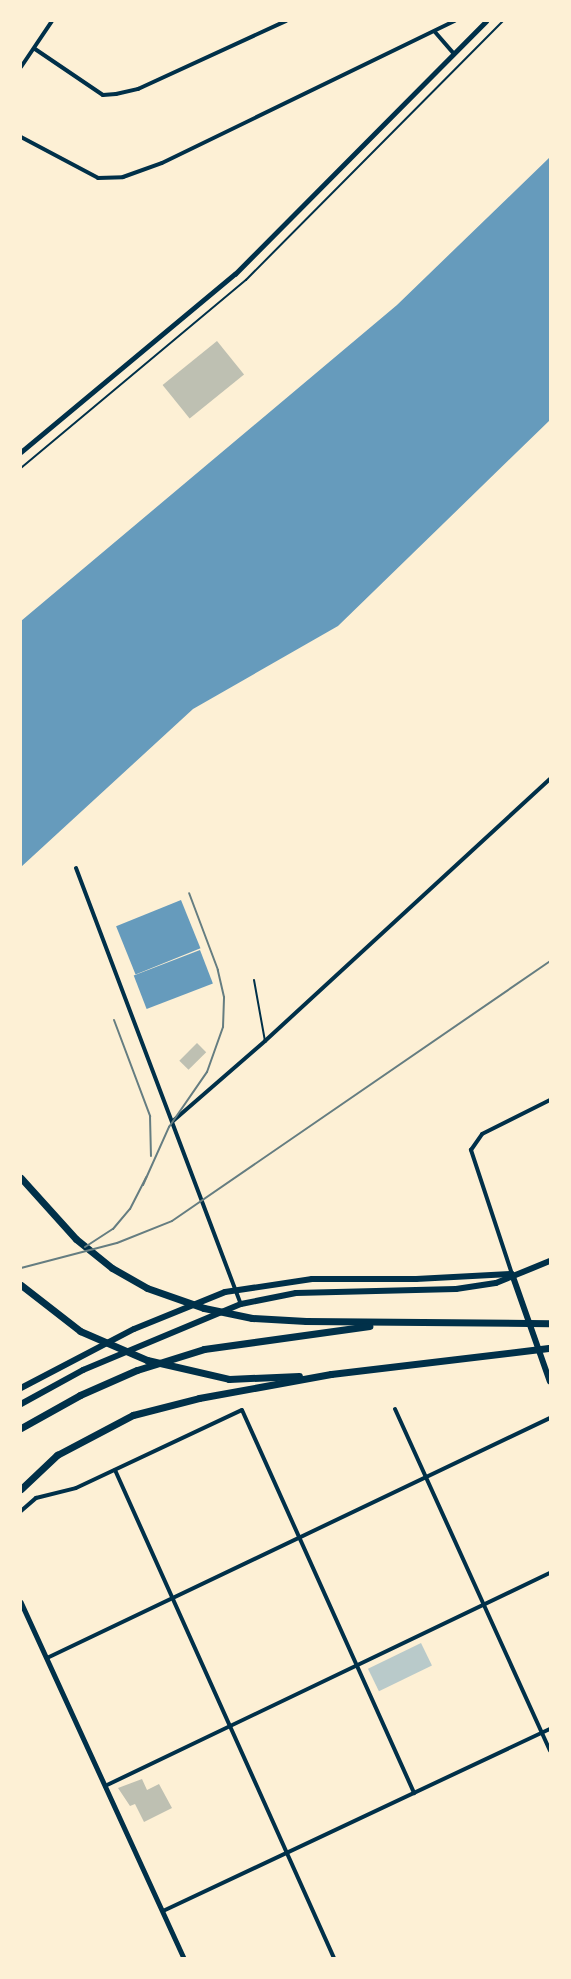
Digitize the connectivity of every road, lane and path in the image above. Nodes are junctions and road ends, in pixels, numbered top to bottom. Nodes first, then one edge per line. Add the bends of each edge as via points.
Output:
1 (52, 21) edge
2 (286, 21) edge
3 (454, 21) edge
4 (486, 21) edge
5 (435, 32) junction
6 (34, 49) junction
7 (454, 54) junction
8 (21, 67) edge
9 (21, 137) edge
10 (21, 452) edge
11 (550, 779) edge
12 (76, 868) dead end
13 (254, 980) dead end
14 (266, 1041) junction
15 (550, 1100) edge
16 (173, 1121) junction
17 (21, 1178) edge
18 (550, 1260) edge
19 (512, 1274) junction
20 (23, 1287) edge
21 (235, 1290) junction
22 (241, 1304) junction
23 (393, 1323) junction
24 (549, 1323) edge
25 (550, 1348) edge
26 (331, 1374) junction
27 (550, 1382) edge
28 (21, 1388) edge
29 (21, 1404) edge
30 (395, 1409) dead end
31 (550, 1418) edge
32 (21, 1428) edge
33 (115, 1470) junction
34 (427, 1476) junction
35 (21, 1489) edge
36 (21, 1511) edge
37 (299, 1538) junction
38 (550, 1573) edge
39 (173, 1598) junction
40 (21, 1602) edge
41 (483, 1604) junction
42 (47, 1658) junction
43 (356, 1665) junction
44 (229, 1725) junction
45 (550, 1729) edge
46 (542, 1732) junction
47 (550, 1750) edge
48 (105, 1785) junction
49 (414, 1792) junction
50 (286, 1852) junction
51 (163, 1911) junction
52 (184, 1958) edge
53 (334, 1958) edge

1 - 6 street
2 - 6 street via 138,89 116,94 103,95
3 - 5 street
4 - 7 street
5 - 7 street
5 - 9 street via 162,163 114,178 98,178
6 - 8 street
7 - 10 street via 235,274
11 - 14 street
12 - 16 street
13 - 14 lane
14 - 16 street
15 - 19 street via 484,1133 474,1142 471,1158
16 - 21 street
17 - 23 highway via 68,1231 112,1268 147,1288 204,1308 252,1318
18 - 19 main road
19 - 21 main road via 312,1279
19 - 22 main road via 496,1283 456,1289 296,1293
19 - 27 main road
20 - 26 highway via 80,1331 111,1347 189,1371 229,1379
21 - 22 street
21 - 28 main road via 134,1329
22 - 29 main road via 83,1370
23 - 24 highway
23 - 32 highway via 204,1349 90,1390
25 - 26 highway
26 - 35 highway via 199,1398 133,1415 57,1455
30 - 34 street
31 - 34 street
33 - 36 street via 76,1488 36,1498
33 - 37 street via 242,1410
33 - 39 street
34 - 37 street
34 - 41 street
37 - 39 street
37 - 43 street
38 - 41 street
39 - 42 street
39 - 44 street
40 - 42 street
41 - 43 street
41 - 46 street
42 - 48 street
43 - 44 street
43 - 49 street
44 - 48 street
44 - 50 street
45 - 46 street
46 - 47 street
46 - 49 street
48 - 51 street
49 - 50 street
50 - 51 street
50 - 53 street
51 - 52 street

